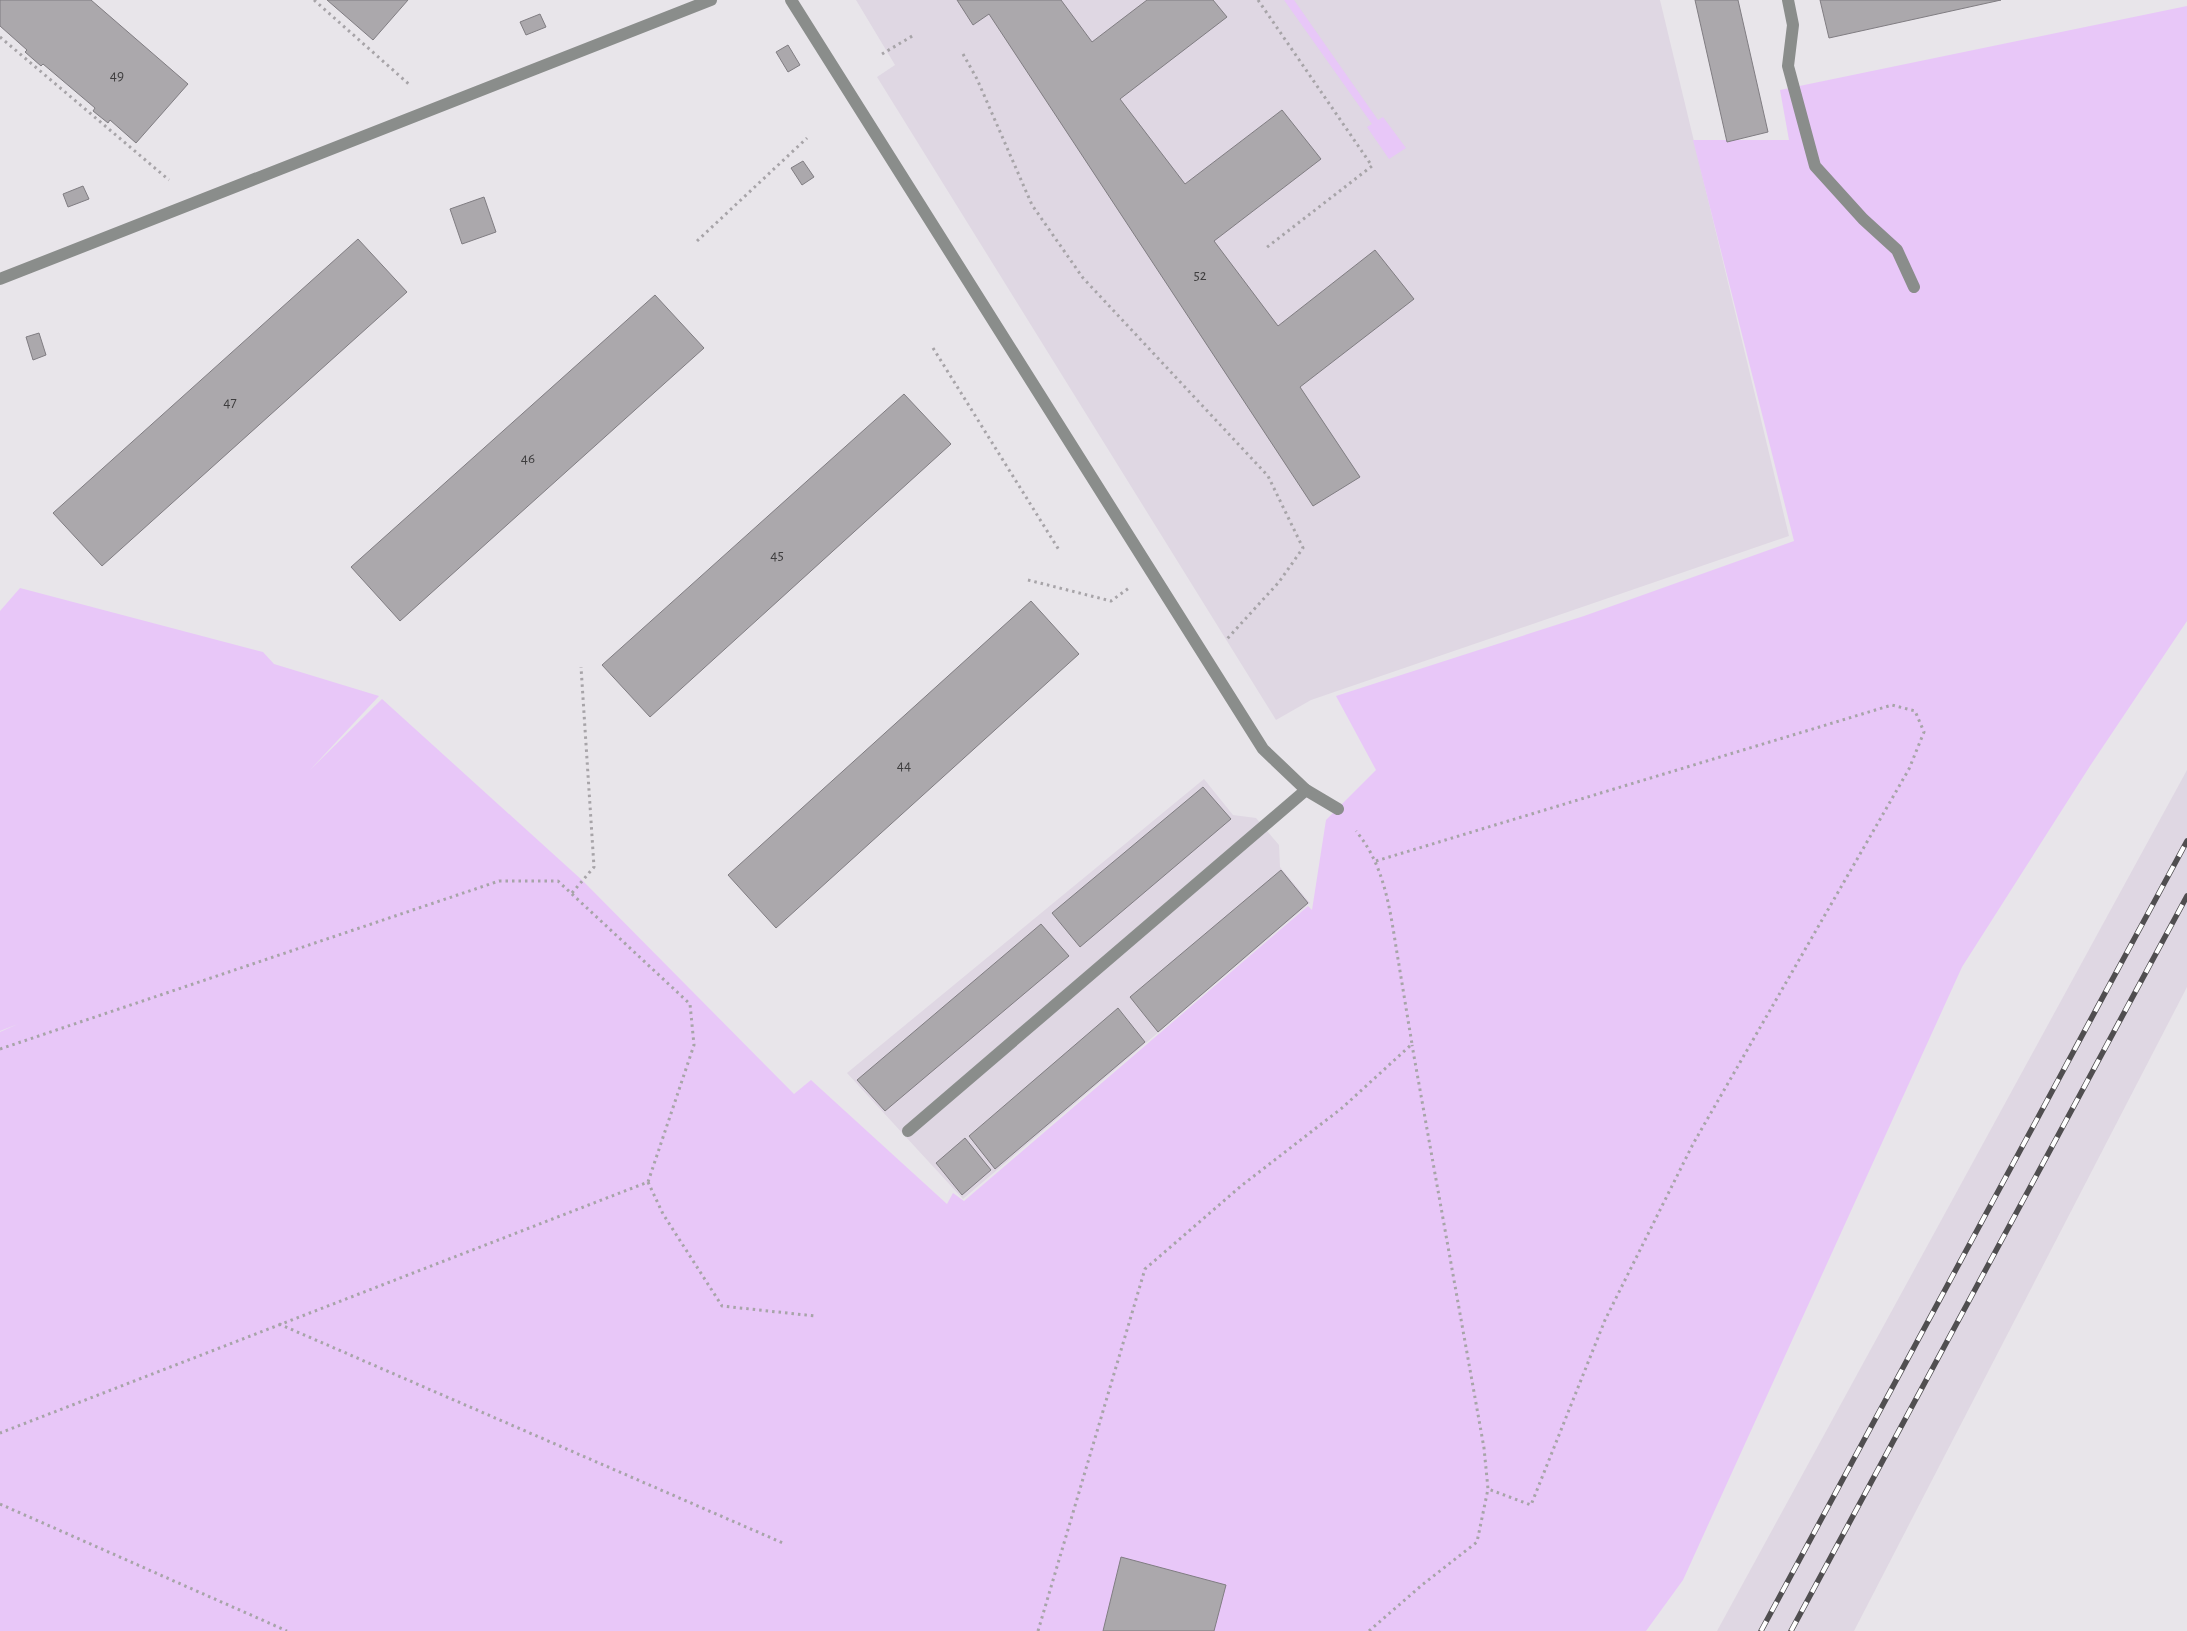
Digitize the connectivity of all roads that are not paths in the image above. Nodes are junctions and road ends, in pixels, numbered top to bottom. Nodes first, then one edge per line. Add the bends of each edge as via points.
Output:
1 (711, 0) edge
2 (791, 0) edge
3 (1788, 0) edge
4 (0, 279) edge
5 (1914, 287) dead end
6 (1306, 790) junction
7 (1338, 809) road end
8 (908, 1131) dead end

1 - 4 street
2 - 6 street via 1263,749
3 - 5 street via 1793,25 1788,66 1815,166 1863,219 1897,250
6 - 7 street
6 - 8 street

